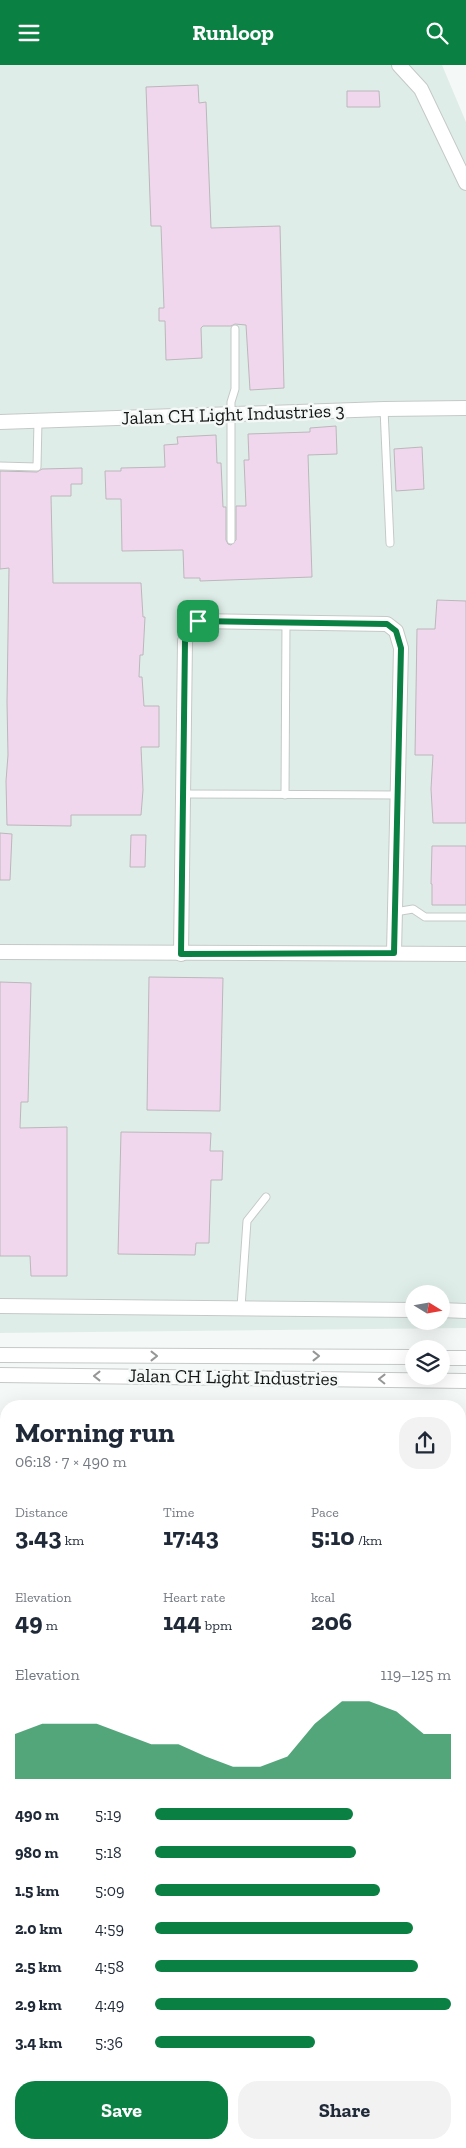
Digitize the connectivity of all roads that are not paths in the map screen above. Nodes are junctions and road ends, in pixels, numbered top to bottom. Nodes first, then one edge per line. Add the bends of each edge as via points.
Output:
1 (399, 65) edge
2 (466, 183) edge
3 (235, 329) dead end
4 (466, 408) edge
5 (384, 409) junction
6 (231, 414) junction
7 (38, 421) junction
8 (0, 423) edge
9 (0, 467) edge
10 (231, 540) dead end
11 (390, 543) dead end
12 (286, 623) junction
13 (184, 794) junction
14 (285, 795) junction
15 (398, 795) junction
16 (396, 912) junction
17 (466, 917) edge
18 (0, 952) edge
19 (394, 953) junction
20 (181, 954) junction
21 (466, 954) edge
22 (266, 1197) dead end
23 (0, 1306) edge
24 (241, 1307) junction
25 (405, 1310) edge
26 (450, 1310) edge
27 (466, 1311) edge
28 (0, 1355) edge
29 (405, 1357) edge
30 (450, 1358) edge
31 (466, 1358) edge
32 (0, 1375) edge
33 (466, 1381) edge

1 - 2 street via 421,89
3 - 6 lane via 235,389
4 - 5 street, Jalan CH Light Industries 3
5 - 6 street, Jalan CH Light Industries 3
5 - 11 lane
6 - 7 street, Jalan CH Light Industries 3
6 - 10 lane
7 - 8 street, Jalan CH Light Industries 3
7 - 9 lane via 37,467
12 - 13 street via 198,621 192,624 185,641
12 - 14 lane
12 - 15 street via 387,624 396,631 401,648
13 - 14 lane
13 - 20 street
14 - 15 lane
15 - 16 street
16 - 17 lane via 413,909 425,917
16 - 19 street
18 - 20 street
19 - 20 street
19 - 21 street
22 - 24 lane via 247,1221
23 - 24 street
24 - 25 street
26 - 27 street
28 -> 29 street, Jalan CH Light Industries
30 - 31 street
33 -> 32 street, Jalan CH Light Industries

